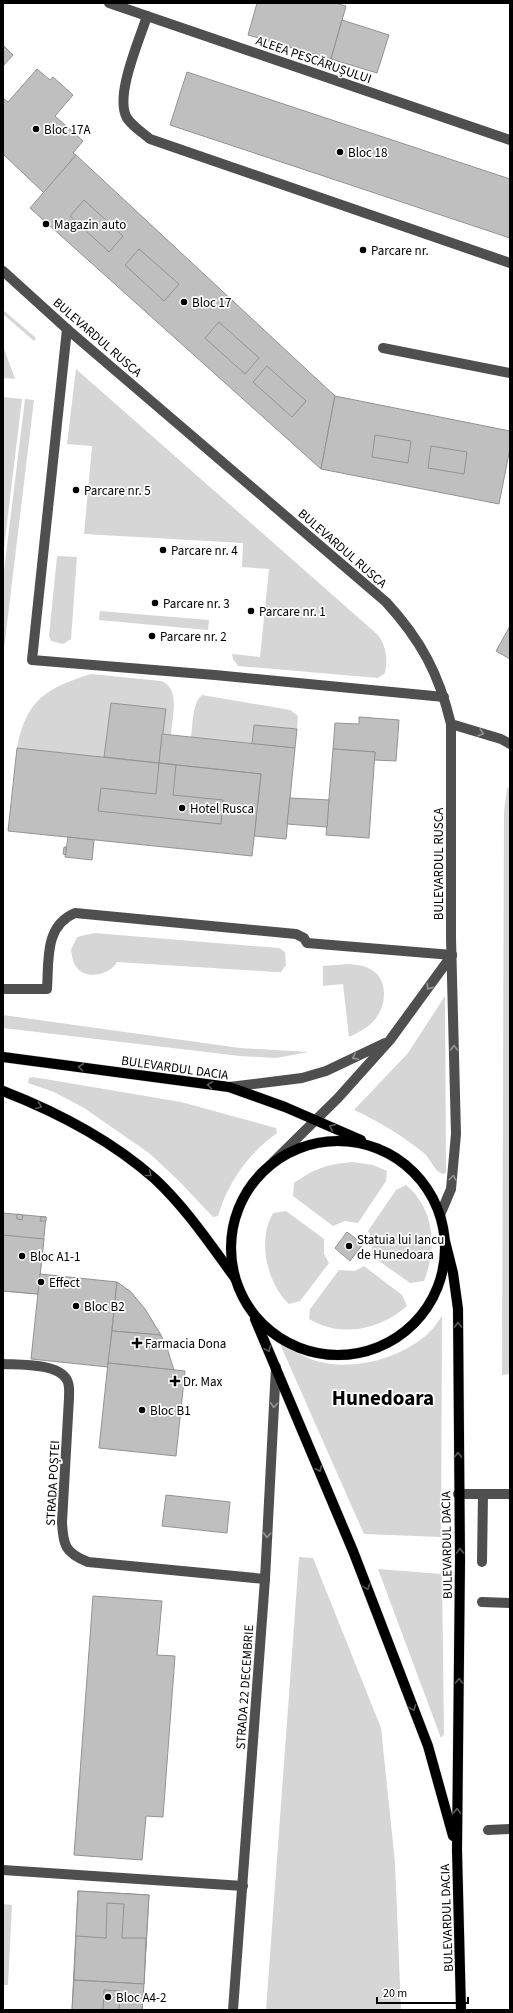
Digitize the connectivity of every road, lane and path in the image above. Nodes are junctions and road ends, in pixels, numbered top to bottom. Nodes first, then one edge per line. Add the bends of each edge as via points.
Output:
1 (109, 3) edge
2 (147, 16) junction
3 (510, 140) edge
4 (510, 263) edge
5 (3, 271) edge
6 (67, 329) junction
7 (383, 348) dead end
8 (510, 373) edge
9 (444, 697) junction
10 (451, 724) junction
11 (510, 744) edge
12 (452, 955) junction
13 (3, 989) edge
14 (390, 1040) junction
15 (3, 1057) edge
16 (229, 1087) junction
17 (3, 1091) edge
18 (316, 1120) junction
19 (381, 1149) junction
20 (273, 1162) junction
21 (440, 1215) junction
22 (445, 1241) junction
23 (235, 1279) junction
24 (252, 1313) junction
25 (3, 1364) edge
26 (276, 1366) junction
27 (458, 1494) junction
28 (483, 1494) junction
29 (510, 1494) edge
30 (482, 1562) dead end
31 (264, 1579) junction
32 (482, 1602) dead end
33 (510, 1603) edge
34 (510, 1829) edge
35 (488, 1830) dead end
36 (457, 1850) junction
37 (3, 1870) edge
38 (243, 1886) junction
39 (233, 2010) edge
40 (461, 2010) edge

1 - 2 street, ALEEA PESCĂRUȘULUI
2 - 3 street, ALEEA PESCĂRUȘULUI
2 - 4 street via 123,99 127,117 150,139
5 - 6 street, BULEVARDUL RUSCA
6 - 9 street, BULEVARDUL RUSCA via 386,602 422,646
6 - 9 street via 32,660
7 - 8 street
9 - 10 street, BULEVARDUL RUSCA
10 -> 11 street via 502,739
10 - 12 street, BULEVARDUL RUSCA
12 - 13 street via 307,943 296,934 75,913 65,917 52,936 47,989
12 -> 14 street
21 -> 12 street, BULEVARDUL RUSCA via 451,1190 456,1134
14 -> 16 street via 326,1071 302,1078
14 - 18 street
16 -> 15 main road, BULEVARDUL DACIA
16 - 18 main road, BULEVARDUL DACIA
17 -> 23 main road via 49,1110 90,1133 126,1156 155,1179 189,1216
19 -> 18 main road, BULEVARDUL DACIA
18 - 20 street
19 - 20 main road via 354,1141 325,1140 297,1148
19 - 21 main road via 400,1160 417,1175 431,1194
20 - 23 main road via 250,1185 236,1215 231,1247
21 - 22 main road
22 - 24 main road via 443,1276 432,1301 416,1322 392,1341 363,1353 332,1356 302,1349 275,1335
27 -> 22 main road, BULEVARDUL DACIA via 458,1309
23 - 24 main road
24 -> 26 main road, BULEVARDUL DACIA
25 - 31 street, STRADA POȘTEI via 51,1368 60,1371 67,1380 69,1398 62,1538 74,1557 88,1562
26 -> 31 street, STRADA 22 DECEMBRIE
26 -> 36 main road, BULEVARDUL DACIA via 353,1551 428,1746
27 - 28 street
36 -> 27 main road, BULEVARDUL DACIA via 460,1561
28 - 29 street
28 - 30 street
31 - 38 street, STRADA 22 DECEMBRIE
32 - 33 street
34 - 35 street
36 - 40 main road, BULEVARDUL DACIA
37 - 38 street
38 - 39 street, STRADA 22 DECEMBRIE

